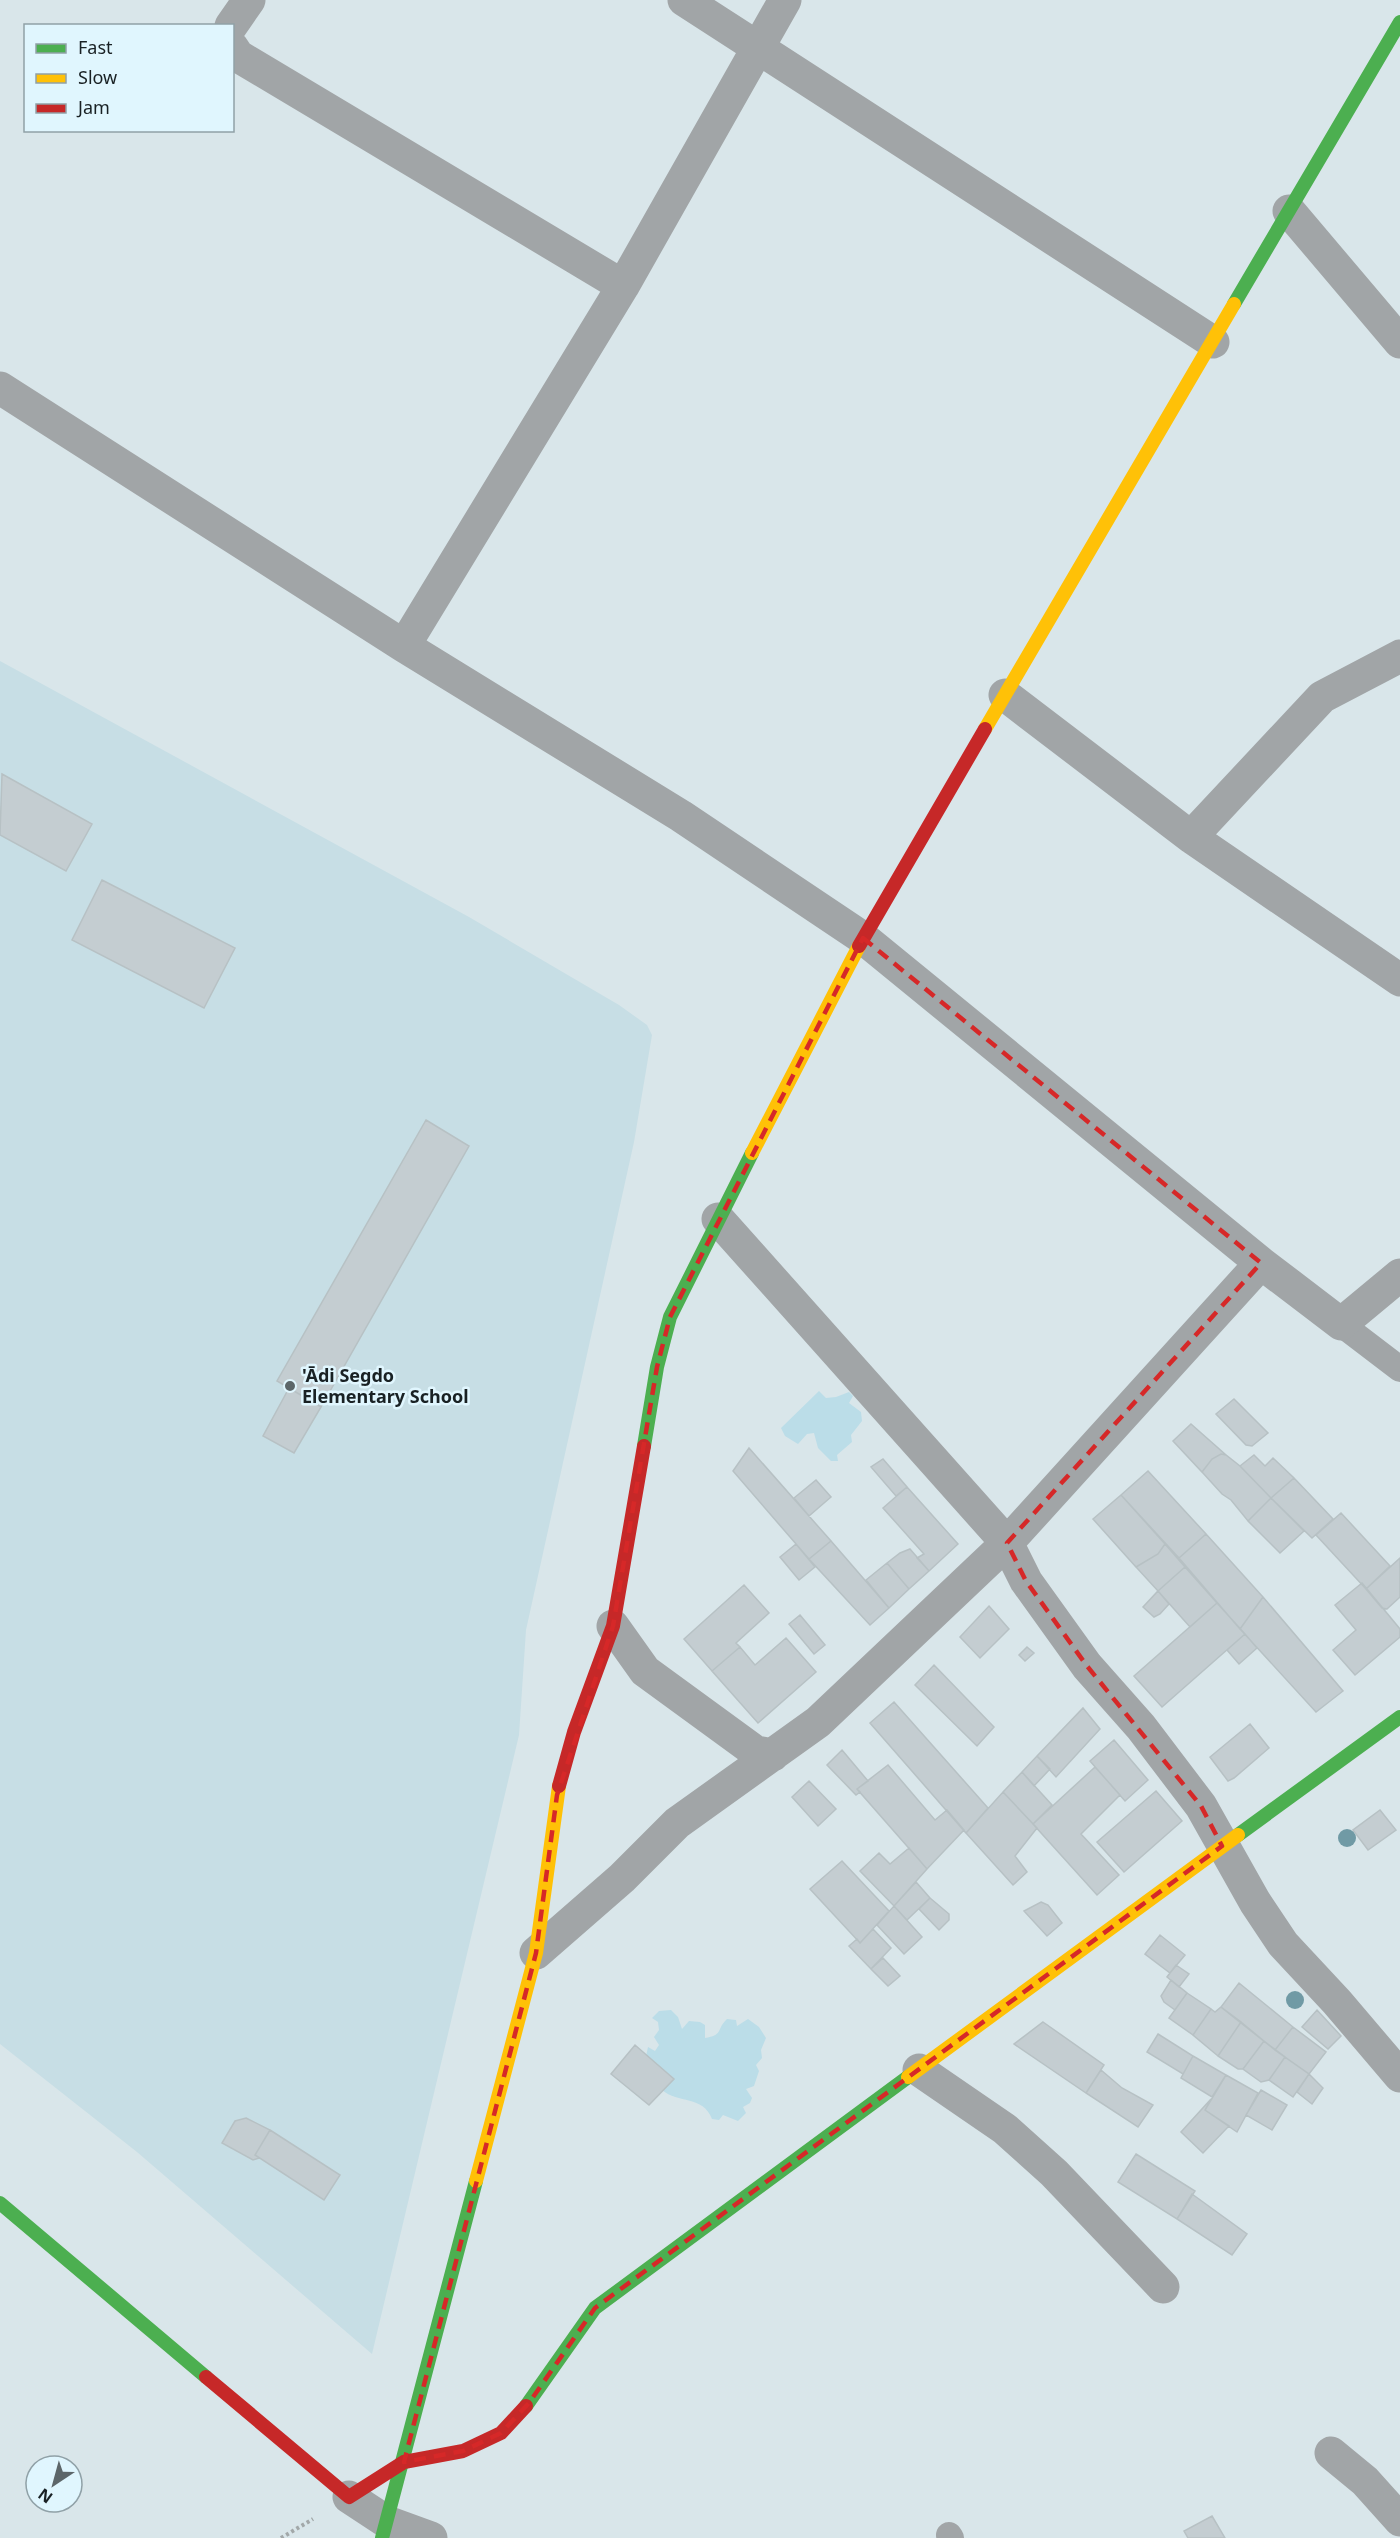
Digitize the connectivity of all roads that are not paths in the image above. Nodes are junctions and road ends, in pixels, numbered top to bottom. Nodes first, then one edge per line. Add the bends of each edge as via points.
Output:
1 (249, 0) edge
2 (684, 0) edge
3 (786, 0) edge
4 (1400, 22) edge
5 (232, 24) edge
6 (758, 48) junction
7 (234, 50) edge
8 (1289, 211) junction
9 (622, 286) junction
10 (1213, 342) junction
11 (1400, 342) edge
12 (0, 388) edge
13 (404, 646) junction
14 (1400, 656) edge
15 (1005, 695) junction
16 (1191, 837) junction
17 (863, 938) junction
18 (1400, 980) edge
19 (718, 1218) junction
20 (1261, 1263) junction
21 (1400, 1275) edge
22 (1341, 1324) junction
23 (1400, 1369) edge
24 (1007, 1543) junction
25 (613, 1626) junction
26 (1400, 1717) edge
27 (773, 1755) junction
28 (1222, 1846) junction
29 (536, 1953) junction
30 (919, 2070) junction
31 (1400, 2076) edge
32 (0, 2203) edge
33 (1163, 2287) dead end
34 (1331, 2453) dead end
35 (404, 2462) junction
36 (1365, 2481) junction
37 (1400, 2495) edge
38 (349, 2497) junction
39 (1400, 2520) edge
40 (384, 2530) edge
41 (431, 2538) edge

1 - 5 street
2 - 6 street
3 - 6 street
4 - 8 street
6 - 9 street
6 - 10 street
7 - 9 street via 238,56
8 - 10 street
8 - 11 street
9 - 13 street
10 - 15 street
12 - 13 street
13 - 17 street via 681,816
14 - 16 street via 1322,697
15 - 16 street
15 - 17 street
16 - 18 street
17 - 19 street
17 - 20 street
19 - 24 street
19 - 25 street via 670,1317 657,1366
20 - 22 street
20 - 24 street
21 - 22 street
22 - 23 lane
24 - 27 street via 818,1722
24 - 28 street via 1026,1581 1060,1629 1201,1806
25 - 27 street via 645,1671 756,1752
25 - 29 street via 574,1732 557,1794
26 - 28 street
27 - 29 street via 677,1823 622,1878
28 - 30 street
28 - 31 street via 1282,1944
29 - 35 street
30 - 33 street via 1013,2136 1054,2173
30 - 35 street via 595,2308 529,2403 501,2433 463,2451
32 - 38 street
34 - 36 street
35 - 38 street
35 - 40 street
36 - 37 street
36 - 39 street
38 - 40 street
40 - 41 street

